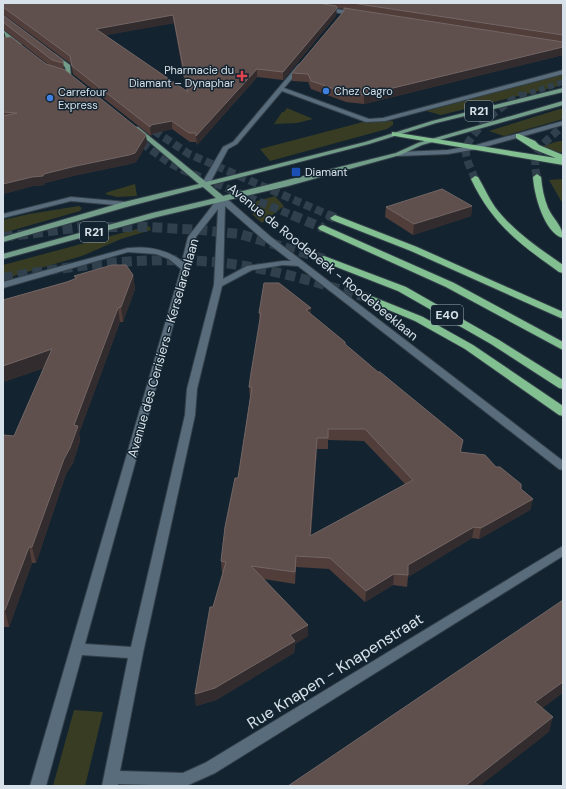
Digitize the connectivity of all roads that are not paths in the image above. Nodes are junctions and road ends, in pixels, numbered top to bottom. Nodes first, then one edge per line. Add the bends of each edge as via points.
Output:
1 (318, 8) edge
2 (358, 14) edge
3 (3, 32) edge
4 (14, 41) junction
5 (8, 42) edge
6 (26, 47) edge
7 (47, 51) edge
8 (306, 59) edge
9 (563, 72) edge
10 (75, 81) edge
11 (281, 89) junction
12 (563, 90) edge
13 (563, 103) edge
14 (563, 123) edge
15 (132, 125) edge
16 (395, 134) junction
17 (519, 136) junction
18 (433, 141) junction
19 (477, 148) junction
20 (398, 154) junction
21 (563, 158) edge
22 (563, 162) edge
23 (537, 177) tunnel mouth
24 (476, 179) tunnel mouth
25 (206, 185) junction
26 (222, 199) junction
27 (127, 204) junction
28 (3, 216) edge
29 (335, 218) tunnel mouth
30 (323, 228) tunnel mouth
31 (563, 235) edge
32 (3, 240) edge
33 (3, 257) edge
34 (324, 259) tunnel mouth
35 (301, 264) junction
36 (185, 268) junction
37 (563, 270) edge
38 (3, 285) edge
39 (218, 285) junction
40 (370, 299) tunnel mouth
41 (563, 316) edge
42 (563, 347) edge
43 (563, 385) edge
44 (563, 412) edge
45 (563, 466) edge
46 (563, 550) edge
47 (76, 649) junction
48 (136, 653) junction
49 (112, 782) edge
50 (38, 786) edge

1 - 2 street
3 - 4 main road
4 - 5 street
4 - 6 main road
7 - 10 main road via 68,66 66,75
8 - 11 street
9 - 11 street via 383,120 368,121
11 - 25 street via 235,143 225,148
12 - 16 main road, R21
13 - 18 main road, R21
14 - 17 street
15 - 25 main road, Avenue de Roodebeek - Roodebeeklaan
16 - 18 highway
16 - 25 main road, R21
17 - 19 street
17 - 21 highway via 536,147
18 - 19 highway
18 - 20 main road, R21
19 - 20 street
19 - 22 highway
20 - 26 main road, R21
23 - 31 highway via 542,206 554,227
24 - 37 highway via 481,193 504,224
25 - 26 main road, Avenue de Roodebeek - Roodebeeklaan
25 - 27 main road, R21
26 - 33 main road, R21
26 - 35 street, Avenue de Roodebeek - Roodebeeklaan
26 - 36 street, Avenue des Cerisiers - Kerselarenlaan via 192,237
26 - 39 street, Avenue des Cerisiers - Kerselarenlaan
27 - 28 street via 71,199
27 - 32 main road, R21
29 - 41 highway via 414,249
30 - 42 highway, E40 via 450,285
34 - 43 highway, E40 via 402,289 495,342
35 - 39 street via 256,266
35 - 45 street, Avenue de Roodebeek - Roodebeeklaan
36 - 38 street via 175,259 155,251 128,250
36 - 47 street, Avenue des Cerisiers - Kerselarenlaan
39 - 48 street, Avenue des Cerisiers - Kerselarenlaan via 192,389 190,415
40 - 44 highway, E40 via 419,319 469,348
46 - 49 street, Rue Knapen - Knapenstraat via 210,768 184,780
47 - 48 street
47 - 50 street, Avenue des Cerisiers - Kerselarenlaan
48 - 49 street, Avenue des Cerisiers - Kerselarenlaan

